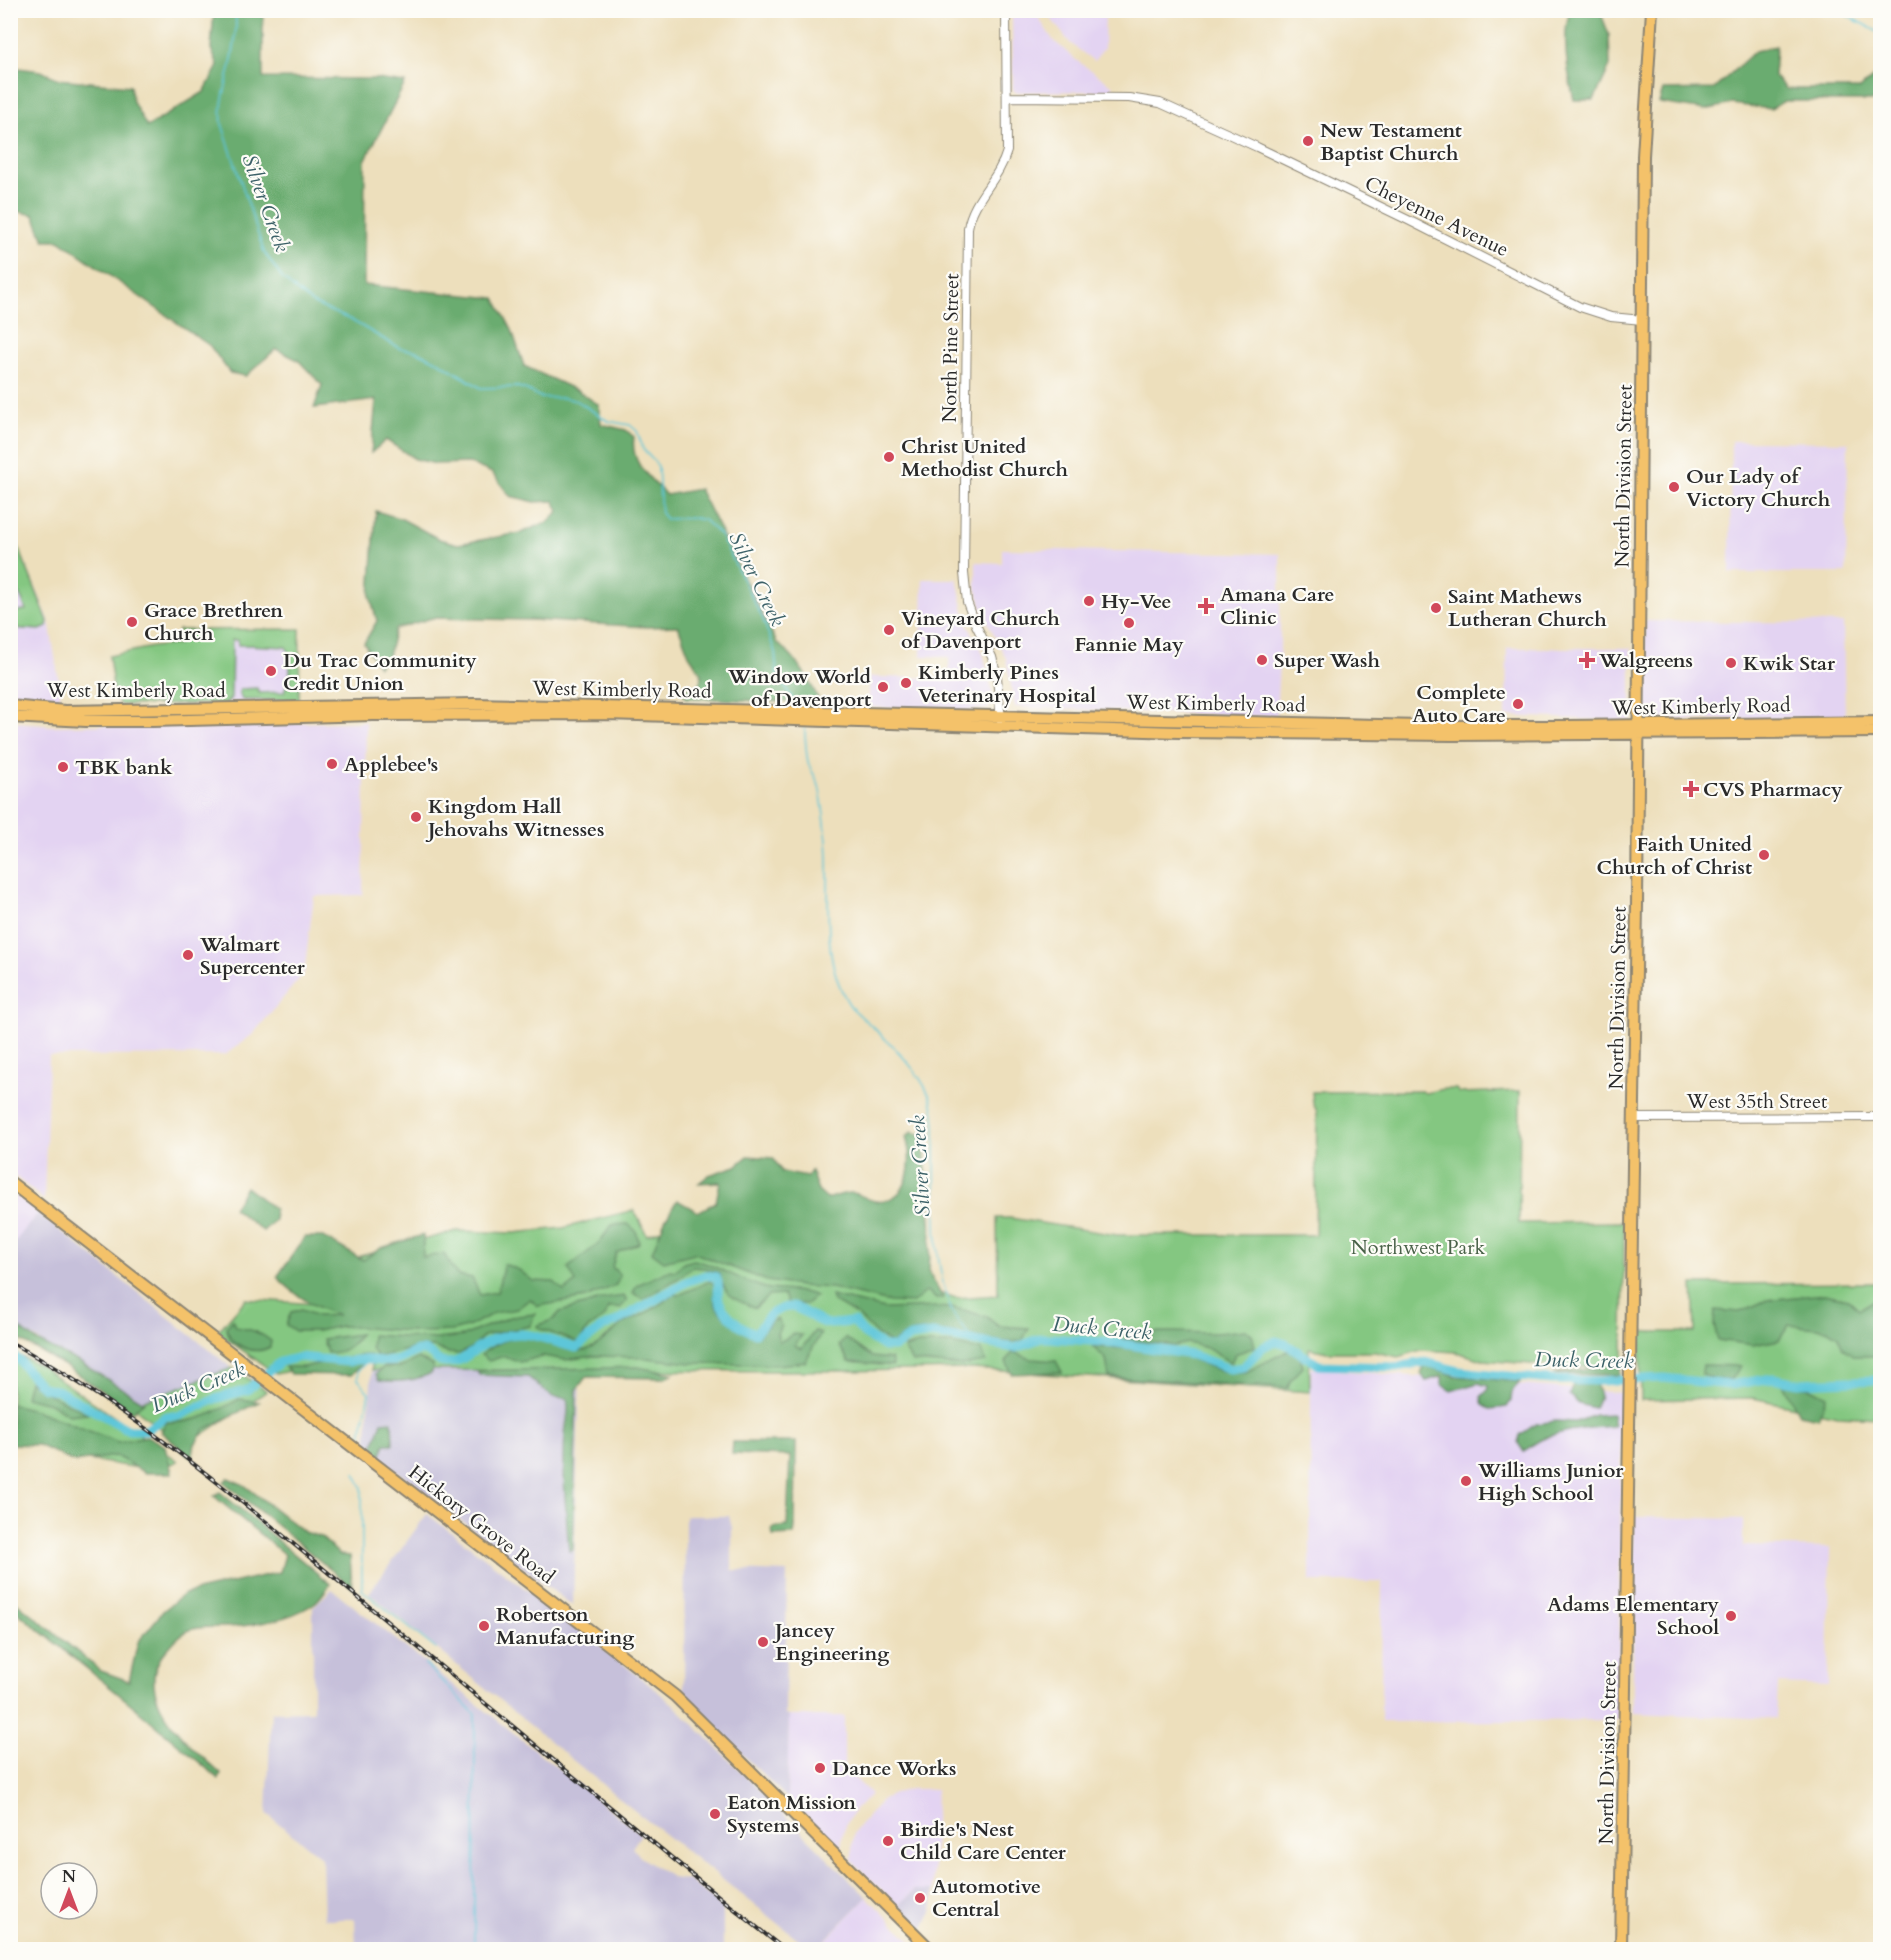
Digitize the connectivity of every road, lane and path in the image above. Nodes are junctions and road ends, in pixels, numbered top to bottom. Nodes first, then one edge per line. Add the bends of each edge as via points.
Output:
1 (1006, 10) edge
2 (1652, 10) edge
3 (1007, 97) junction
4 (1642, 320) junction
5 (10, 706) edge
6 (108, 716) junction
7 (10, 717) edge
8 (1001, 721) junction
9 (1881, 722) edge
10 (1638, 728) junction
11 (1881, 732) edge
12 (1881, 1117) edge
13 (1633, 1118) junction
14 (10, 1182) edge
15 (931, 1950) edge
16 (1621, 1950) edge

1 - 3 street, North Pine Street
2 - 4 main road, North Division Street via 1643,156
3 - 4 street, Cheyenne Avenue via 1120,98 1160,103 1408,220 1580,307
3 - 8 street, North Pine Street via 1005,160 975,204 968,228 964,573 967,602 997,677
4 - 10 main road, North Division Street
5 - 6 main road, West Kimberly Road
6 - 7 main road, West Kimberly Road
6 - 8 main road, West Kimberly Road via 607,714
8 - 10 main road, West Kimberly Road via 1159,731 1368,734
9 - 10 main road, West Kimberly Road
10 - 11 main road, West Kimberly Road
10 - 13 main road, North Division Street
12 - 13 street, West 35th Street
13 - 16 main road, North Division Street
14 - 15 main road, Hickory Grove Road via 675,1696

